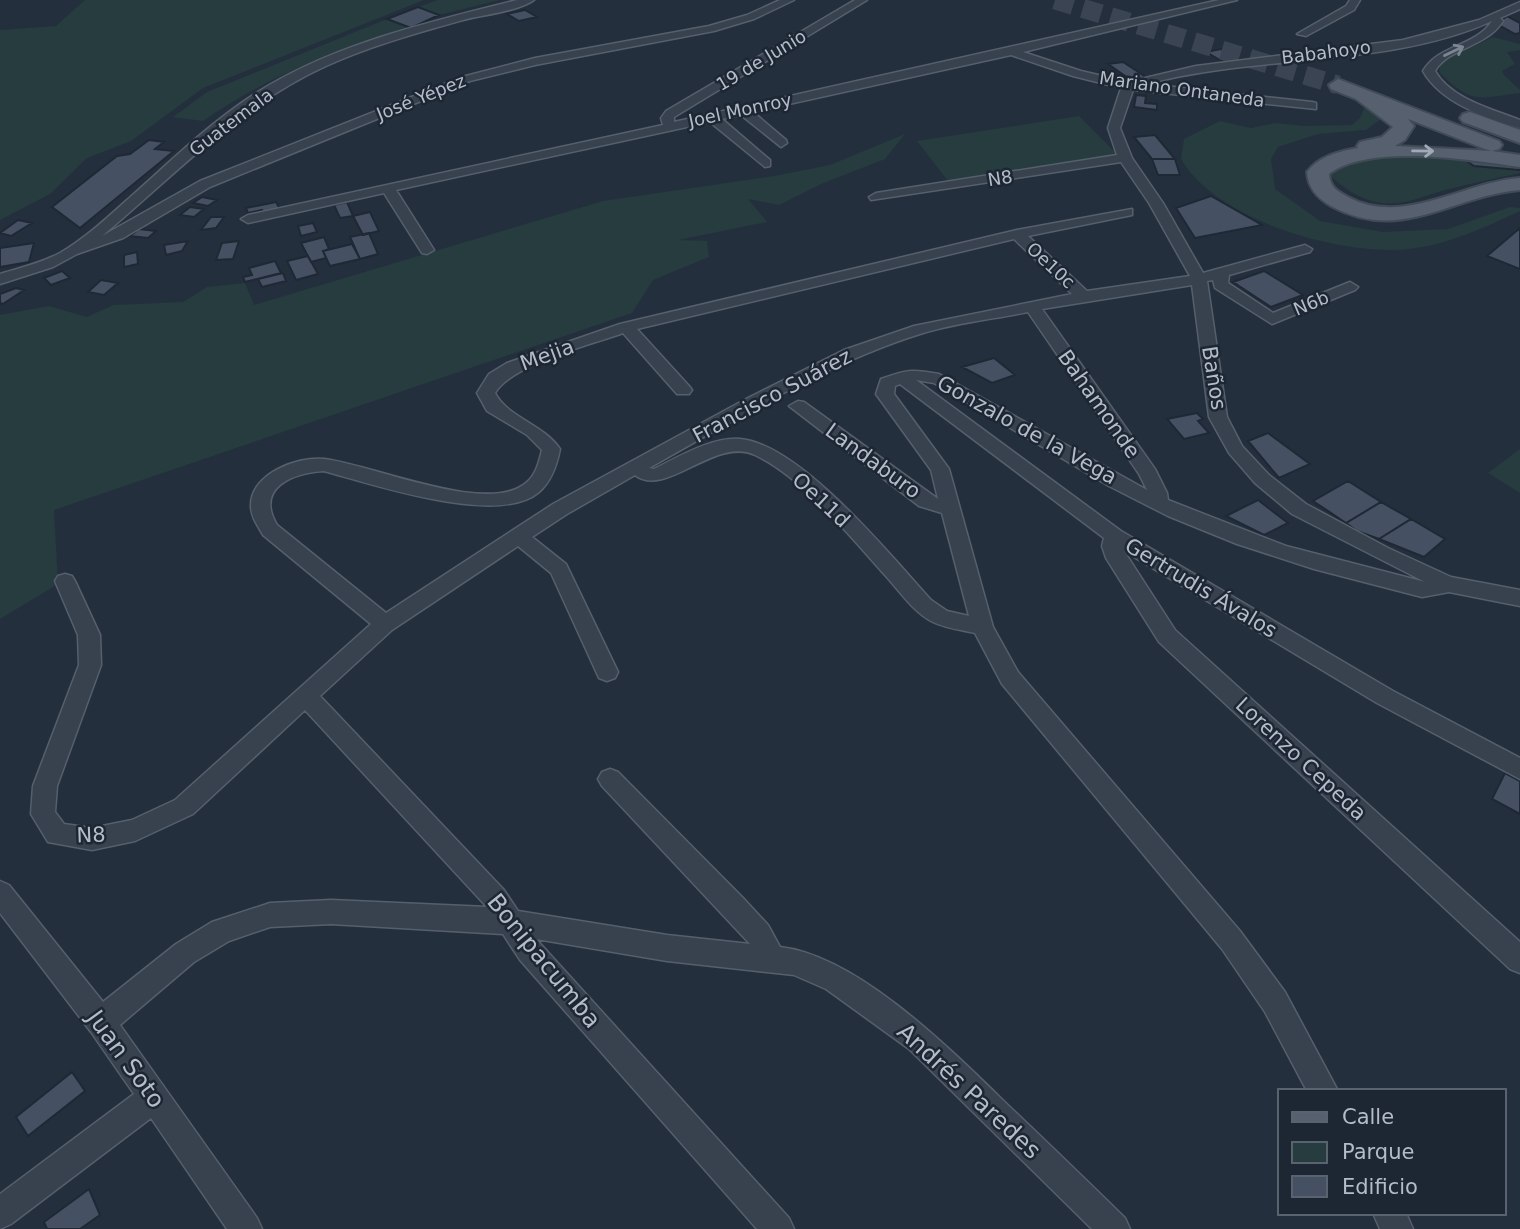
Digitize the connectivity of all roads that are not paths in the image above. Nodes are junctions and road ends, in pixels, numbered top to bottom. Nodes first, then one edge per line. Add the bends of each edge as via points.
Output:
1 (529, 0) edge
2 (789, 0) edge
3 (862, 0) edge
4 (1232, 0) edge
5 (1355, 0) edge
6 (1520, 5) edge
7 (1499, 16) junction
8 (1303, 34) dead end
9 (1013, 52) junction
10 (1128, 86) junction
11 (1364, 96) junction
12 (1312, 106) dead end
13 (742, 109) junction
14 (711, 116) junction
15 (1520, 124) edge
16 (669, 125) junction
17 (1520, 134) edge
18 (782, 143) dead end
19 (1125, 158) junction
20 (1520, 158) edge
21 (765, 163) dead end
22 (1520, 184) edge
23 (388, 188) junction
24 (1520, 195) edge
25 (876, 197) dead end
26 (1127, 212) dead end
27 (248, 219) dead end
28 (1017, 234) junction
29 (1305, 249) dead end
30 (427, 250) dead end
31 (73, 251) junction
32 (1222, 272) junction
33 (0, 279) edge
34 (1199, 279) junction
35 (1349, 287) dead end
36 (1084, 296) junction
37 (1031, 307) junction
38 (626, 327) junction
39 (901, 376) junction
40 (683, 390) dead end
41 (798, 406) dead end
42 (638, 467) junction
43 (1159, 504) junction
44 (952, 507) junction
45 (518, 536) junction
46 (1114, 536) junction
47 (65, 581) dead end
48 (1447, 584) junction
49 (1520, 598) edge
50 (385, 624) junction
51 (982, 627) junction
52 (607, 672) dead end
53 (306, 697) junction
54 (1520, 769) edge
55 (610, 779) dead end
56 (0, 893) edge
57 (509, 922) junction
58 (772, 959) junction
59 (1520, 960) edge
60 (101, 1022) junction
61 (1322, 1089) edge
62 (155, 1097) junction
63 (0, 1213) edge
64 (246, 1229) edge
65 (778, 1229) edge
66 (1114, 1229) edge

1 - 31 street, Guatemala via 385,38 280,86 241,110
2 - 31 street, José Yépez via 706,29 466,79 205,184 118,235
3 - 16 street, 19 de Junio via 670,114
4 - 9 street, Joel Monroy
5 - 8 street via 1350,8
6 - 7 street, Babahoyo
7 - 10 street, Babahoyo via 1449,33 1194,69
15 -> 7 street via 1448,93 1429,71 1433,61 1492,32
9 - 10 street, Mariano Ontaneda
9 - 13 street, Joel Monroy
10 - 12 street, Mariano Ontaneda
10 - 19 street, Baños via 1114,128
11 - 17 main road via 1345,81
11 - 20 main road
11 - 24 main road via 1404,126 1400,135 1380,144 1313,155 1303,162 1296,174 1313,200 1331,211 1389,227 1432,224
13 - 14 street, Joel Monroy
13 - 18 street
14 - 16 street, Joel Monroy
14 - 21 street
16 - 23 street, Joel Monroy
19 - 25 street, N8
19 - 34 street, Baños
22 -> 20 main road via 1481,190 1405,216 1390,216 1338,201 1317,179 1329,162 1394,152
23 - 27 street, Joel Monroy
23 - 30 street
26 - 28 street, Mejia
28 - 36 street, Oe10c
28 - 38 street, Mejia
29 - 32 street, Francisco Suárez
31 - 33 street, Guatemala
32 - 34 street, Francisco Suárez
32 - 35 street, N6b via 1220,285 1272,319
34 - 36 street, Francisco Suárez
34 - 48 street, Baños via 1218,417 1236,449 1262,479 1299,509
36 - 37 street, Francisco Suárez
37 - 42 street, Francisco Suárez via 920,329 850,354
37 - 43 street, Bahamonde via 1148,473
38 - 40 street
38 - 50 street, Mejia via 513,367 495,379 486,393 493,407 533,431 551,449 546,473 526,493 495,500 463,499 324,465 304,465 284,473 268,488 259,503 261,517 271,530
39 - 43 street, Gonzalo de la Vega via 911,373 939,379
39 - 44 street via 887,383 885,394 940,469
39 - 46 street, Gertrudis Ávalos
41 - 44 street, Landaburo via 926,500
42 - 45 street, Francisco Suárez
42 - 51 street, Oe11d via 645,474 656,475 727,446 743,444 758,449 803,479 924,604 941,617
43 - 48 street, Gonzalo de la Vega via 1336,569 1422,590
44 - 51 street
45 - 50 street, Francisco Suárez
45 - 52 street via 559,569
46 - 54 street, Gertrudis Ávalos via 1385,697
46 - 59 street, Lorenzo Cepeda via 1116,558 1167,636
47 - 53 street, N8 via 89,635 90,665 45,786 43,814 57,834 92,839 135,830 184,807
48 - 49 street, Baños
50 - 53 street, Francisco Suárez
51 - 61 street via 1010,678 1231,940 1275,1002
53 - 57 street, Bonipacumba via 495,898
55 - 58 street via 734,906
56 - 60 street, Juan Soto
57 - 58 street, Andrés Paredes via 667,948
57 - 60 street, Andrés Paredes via 331,912 270,915 221,931 185,953
57 - 65 street, Bonipacumba
58 - 66 street, Andrés Paredes via 796,962 836,980 919,1039
60 - 62 street, Juan Soto
62 - 63 street
62 - 64 street, Juan Soto

